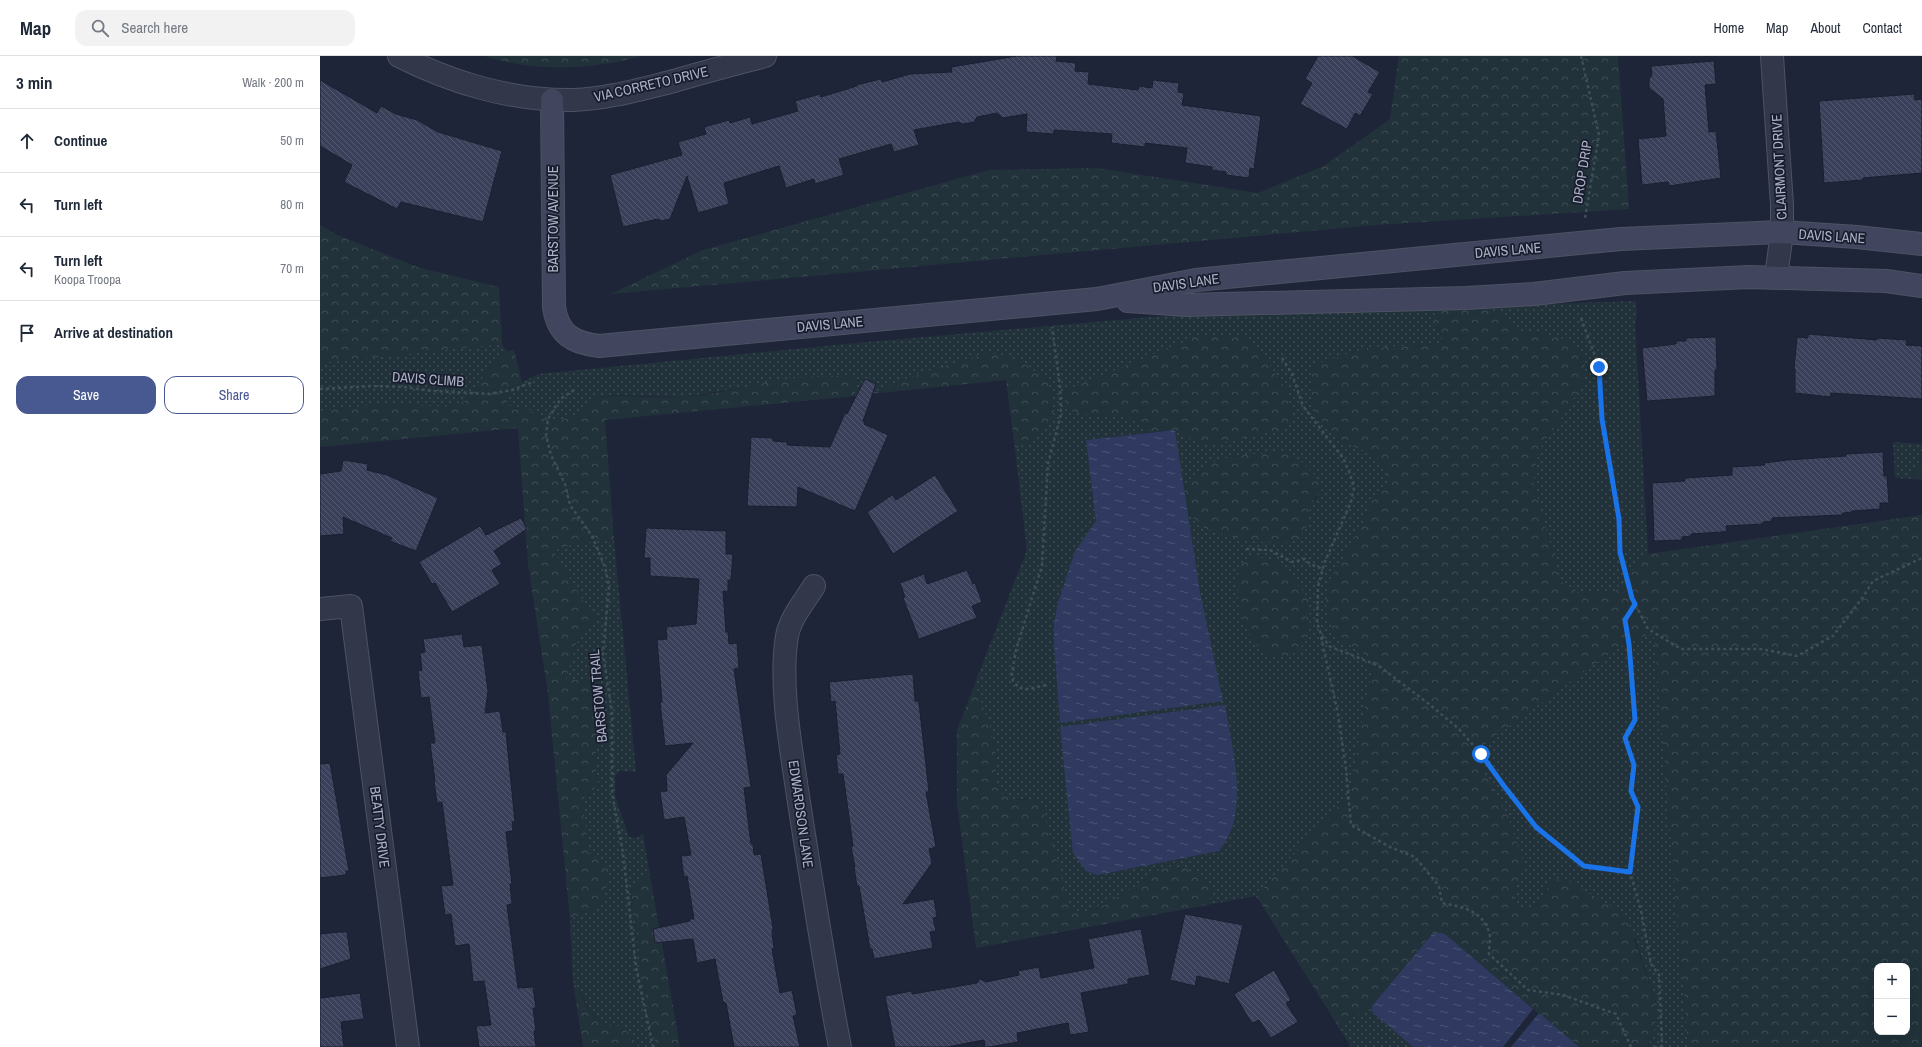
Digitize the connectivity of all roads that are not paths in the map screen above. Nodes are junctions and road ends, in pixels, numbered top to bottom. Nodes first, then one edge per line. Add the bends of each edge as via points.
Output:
1 (399, 56) edge
2 (765, 56) edge
3 (1772, 56) edge
4 (552, 100) junction
5 (1782, 232) junction
6 (1922, 244) edge
7 (1776, 277) junction
8 (1922, 286) edge
9 (1097, 299) junction
10 (566, 334) joint
11 (814, 586) dead end
12 (320, 609) edge
13 (408, 1047) edge
14 (840, 1047) edge

1 - 4 street, VIA CORRETO DRIVE via 426,70 473,86
2 - 4 street, VIA CORRETO DRIVE via 621,94 590,99
3 - 5 street, CLAIRMONT DRIVE
4 - 10 street, BARSTOW AVENUE via 554,307 559,326
5 - 6 street, DAVIS LANE
5 - 7 street, CLAIRMONT DRIVE
5 - 9 street, DAVIS LANE via 1621,239 1365,263 1196,280
7 - 8 street, DAVIS LANE via 1886,280
7 - 9 street, DAVIS LANE via 1625,283 1534,294 1466,298 1187,304
9 - 10 street, DAVIS LANE via 599,346 582,344
11 - 14 street, EDWARDSON LANE via 787,634 784,672 791,749 821,949
12 - 13 street, BEATTY DRIVE via 351,606

